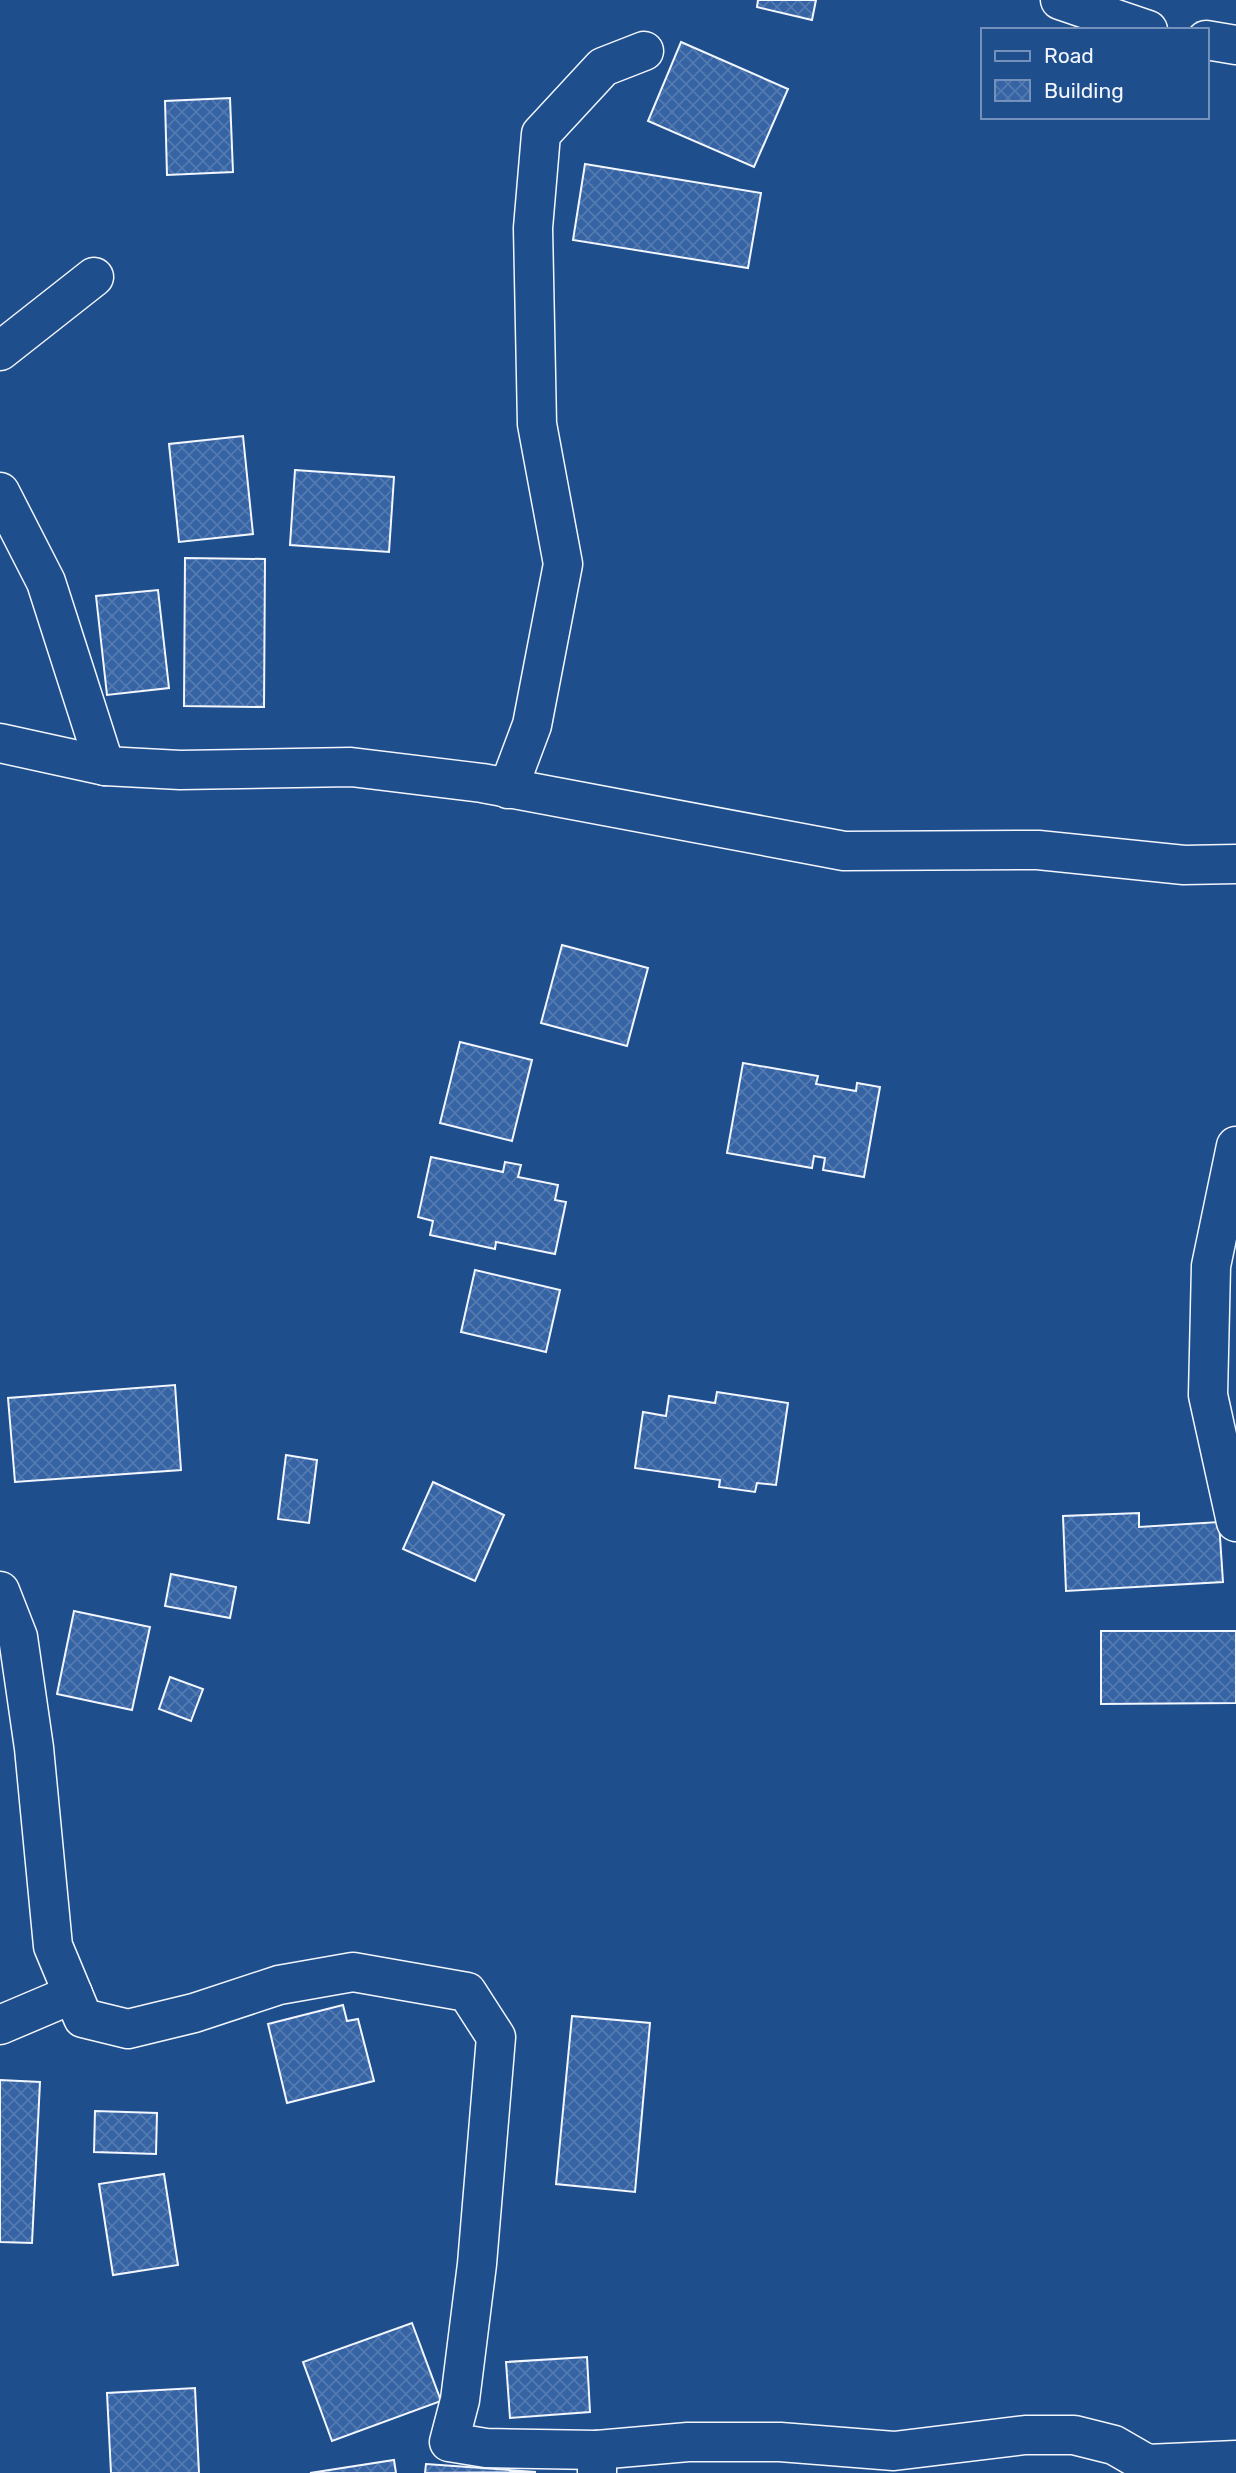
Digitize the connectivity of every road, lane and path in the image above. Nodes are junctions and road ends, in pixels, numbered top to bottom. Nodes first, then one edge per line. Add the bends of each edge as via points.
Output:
1 (1060, 0) edge
2 (1142, 28) edge
3 (1208, 40) edge
4 (1236, 45) edge
5 (644, 51) dead end
6 (94, 277) dead end
7 (0, 351) edge
8 (0, 492) edge
9 (0, 743) edge
10 (105, 766) junction
11 (508, 789) junction
12 (1236, 864) edge
13 (1236, 1146) edge
14 (1236, 1522) edge
15 (0, 1591) edge
16 (73, 1994) junction
17 (0, 2025) edge
18 (1236, 2460) edge
19 (597, 2462) edge

1 - 2 street
3 - 4 street
5 - 11 street via 603,67 541,134 533,228 537,424 563,564 532,725
6 - 7 street
8 - 10 street via 46,582
9 - 10 street
10 - 11 street via 180,770 351,767
11 - 12 street via 844,851 1038,850 1184,865
13 - 14 street via 1211,1266 1208,1395
15 - 16 street via 18,1637 53,1946
16 - 17 street
16 - 19 street via 83,2018 128,2029 279,1985 353,1972 467,1992 496,2037 477,2264 460,2400 449,2442
18 - 19 street via 1147,2464 1114,2445 1074,2435 1025,2435 894,2451 780,2442 688,2442

